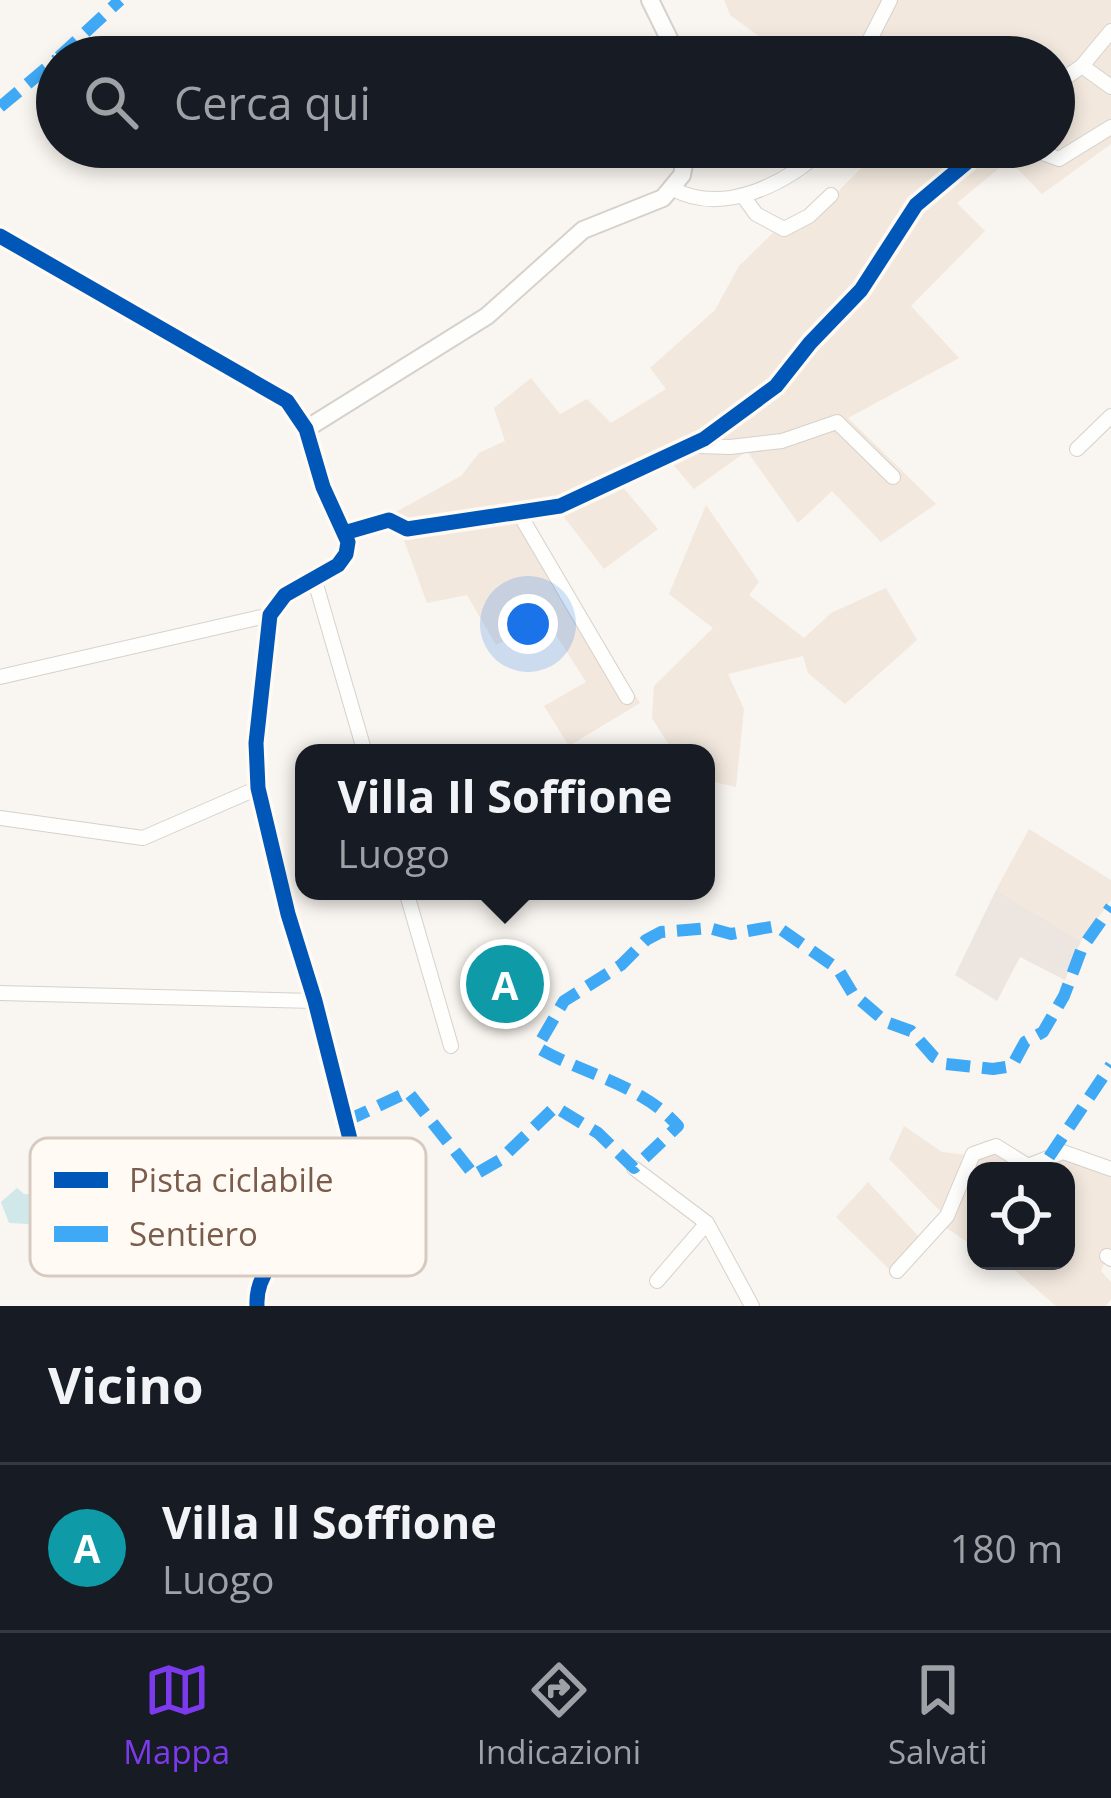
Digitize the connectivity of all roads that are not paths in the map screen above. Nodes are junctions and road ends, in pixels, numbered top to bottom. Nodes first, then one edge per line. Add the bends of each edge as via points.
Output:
1 (650, 0) edge
2 (890, 0) edge
3 (1111, 32) edge
4 (668, 36) edge
5 (872, 36) edge
6 (1082, 66) junction
7 (1075, 71) edge
8 (1111, 87) edge
9 (1111, 127) edge
10 (1075, 149) edge
11 (683, 168) edge
12 (790, 168) edge
13 (960, 168) edge
14 (673, 189) junction
15 (831, 195) dead end
16 (743, 196) junction
17 (2, 241) edge
18 (1111, 416) edge
19 (306, 429) junction
20 (688, 447) junction
21 (1077, 449) dead end
22 (893, 477) dead end
23 (520, 515) junction
24 (344, 533) junction
25 (315, 581) junction
26 (270, 614) junction
27 (0, 677) edge
28 (627, 697) dead end
29 (362, 744) edge
30 (258, 788) junction
31 (0, 818) edge
32 (409, 900) edge
33 (0, 993) edge
34 (315, 1001) junction
35 (451, 1046) dead end
36 (350, 1138) edge
37 (634, 1168) dead end
38 (1111, 1169) edge
39 (707, 1223) junction
40 (897, 1270) dead end
41 (263, 1276) edge
42 (658, 1281) dead end
43 (256, 1306) edge
44 (752, 1306) edge

1 - 4 street
2 - 5 street
3 - 6 street
6 - 7 street
6 - 8 street
9 - 10 street
11 - 14 street
12 - 16 street
13 - 20 street via 916,205 861,290 776,386
14 - 16 street via 705,201
14 - 19 street via 566,241 487,316
15 - 16 street via 784,229
17 - 19 street via 287,401
18 - 21 street
19 - 24 street
20 - 22 street via 782,441 837,422
20 - 23 street via 581,498
23 - 24 street via 407,529 389,520
23 - 28 street
24 - 25 street via 346,554
25 - 26 street via 285,595
25 - 29 street
26 - 27 street
26 - 30 street
30 - 31 street via 143,838
30 - 34 street
32 - 35 street
33 - 34 street
34 - 36 street
37 - 39 street
38 - 40 street via 1063,1151 1028,1166 996,1146 973,1154 947,1216
39 - 42 street
39 - 44 street
41 - 43 street

